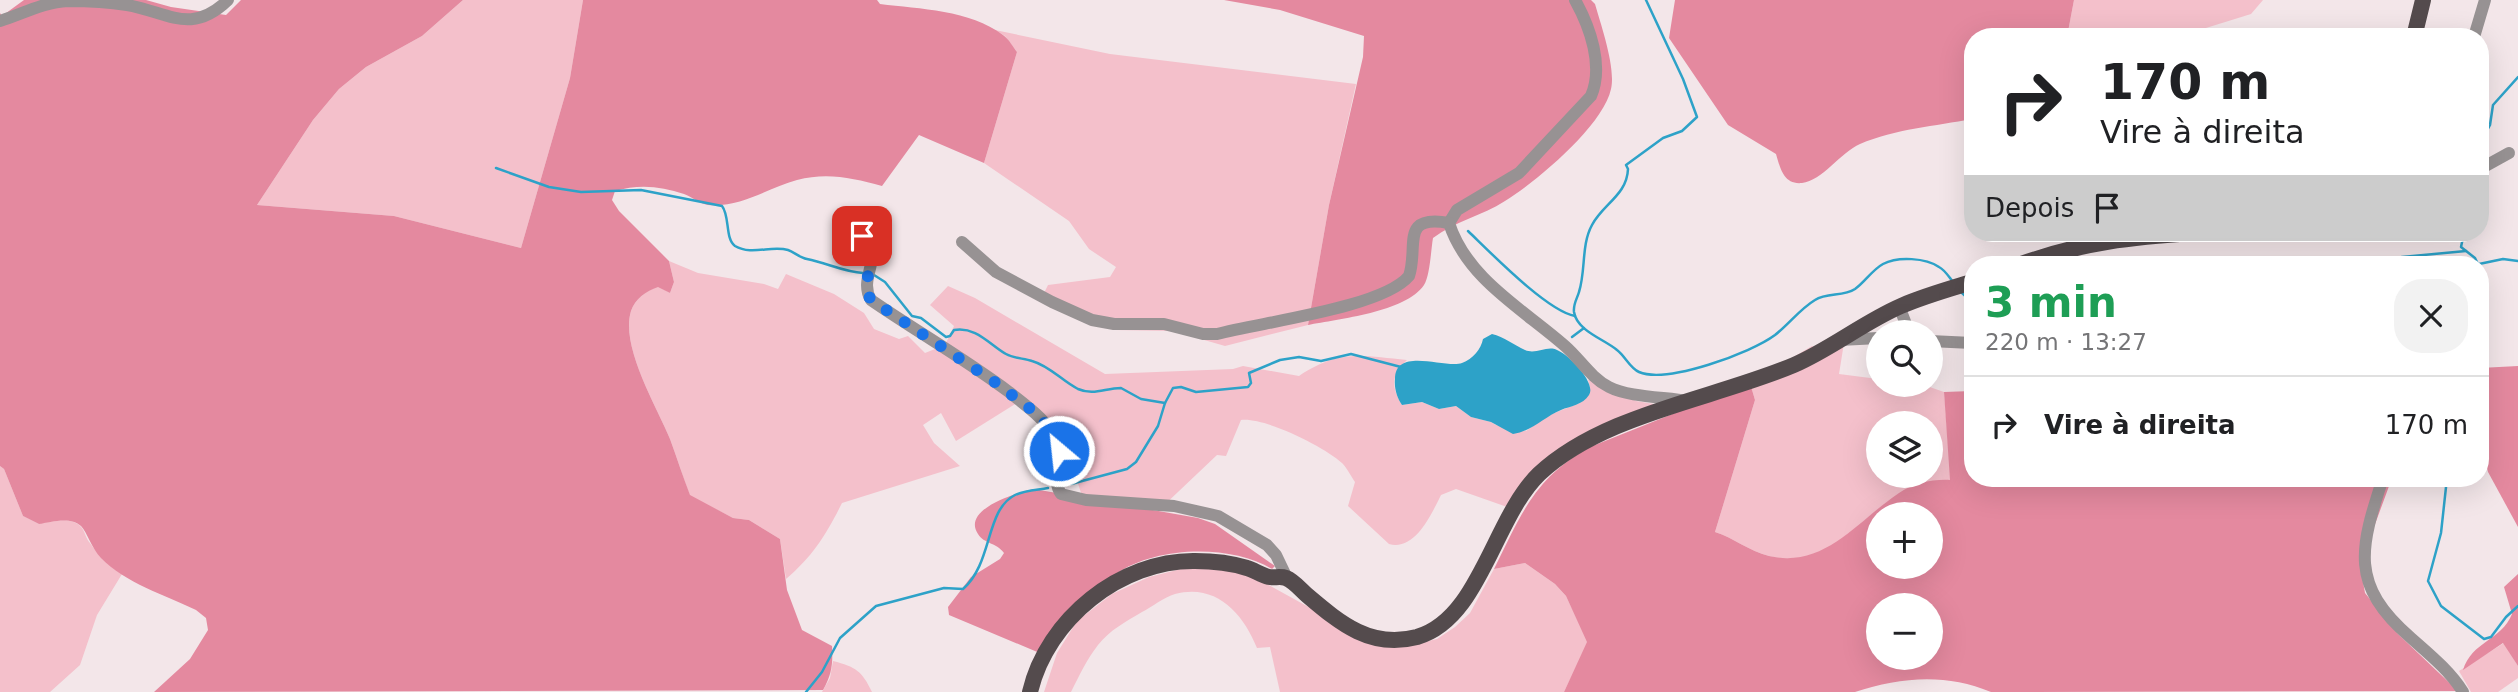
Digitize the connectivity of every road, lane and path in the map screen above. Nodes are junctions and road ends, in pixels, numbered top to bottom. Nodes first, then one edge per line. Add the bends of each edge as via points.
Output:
1 (148, 0) edge
2 (228, 0) edge
3 (1575, 0) edge
4 (2423, 0) edge
5 (2486, 0) edge
6 (164, 16) junction
7 (0, 21) edge
8 (2416, 28) edge
9 (2477, 28) edge
10 (2509, 153) dead end
11 (2489, 164) edge
12 (1449, 223) junction
13 (847, 230) dead end
14 (962, 242) dead end
15 (2098, 242) edge
16 (2046, 256) edge
17 (1964, 285) edge
18 (1899, 306) junction
19 (1904, 320) edge
20 (1866, 339) edge
21 (1840, 340) junction
22 (1943, 342) edge
23 (1964, 343) edge
24 (1688, 401) junction
25 (2380, 487) edge
26 (1287, 578) junction
27 (1030, 692) edge
28 (2463, 692) edge

1 - 6 street
2 - 6 street via 190,21
3 - 12 street via 1594,49 1591,96 1519,173 1457,210
4 - 8 main road
5 - 9 street
6 - 7 street via 129,5 63,1
10 - 11 street
12 - 14 street via 1423,222 1415,230 1409,276 1391,291 1217,334 1164,324 1092,320 996,272
12 - 24 street via 1455,242 1489,284 1578,357 1599,381 1624,393
13 - 26 street via 862,236 870,246 867,291 871,300 992,380 1052,431 1058,442 1060,494 1174,506 1218,516 1267,545
15 - 16 main road
17 - 18 main road
18 - 19 street
18 - 21 main road
20 - 21 street
21 - 24 main road via 1796,364
22 - 23 street
24 - 26 main road via 1590,439 1556,459 1508,515 1457,612 1431,632 1400,640 1372,639 1339,622
25 - 28 street via 2364,560 2373,596 2384,613
26 - 27 main road via 1193,561 1167,563 1121,579 1059,631 1038,666

